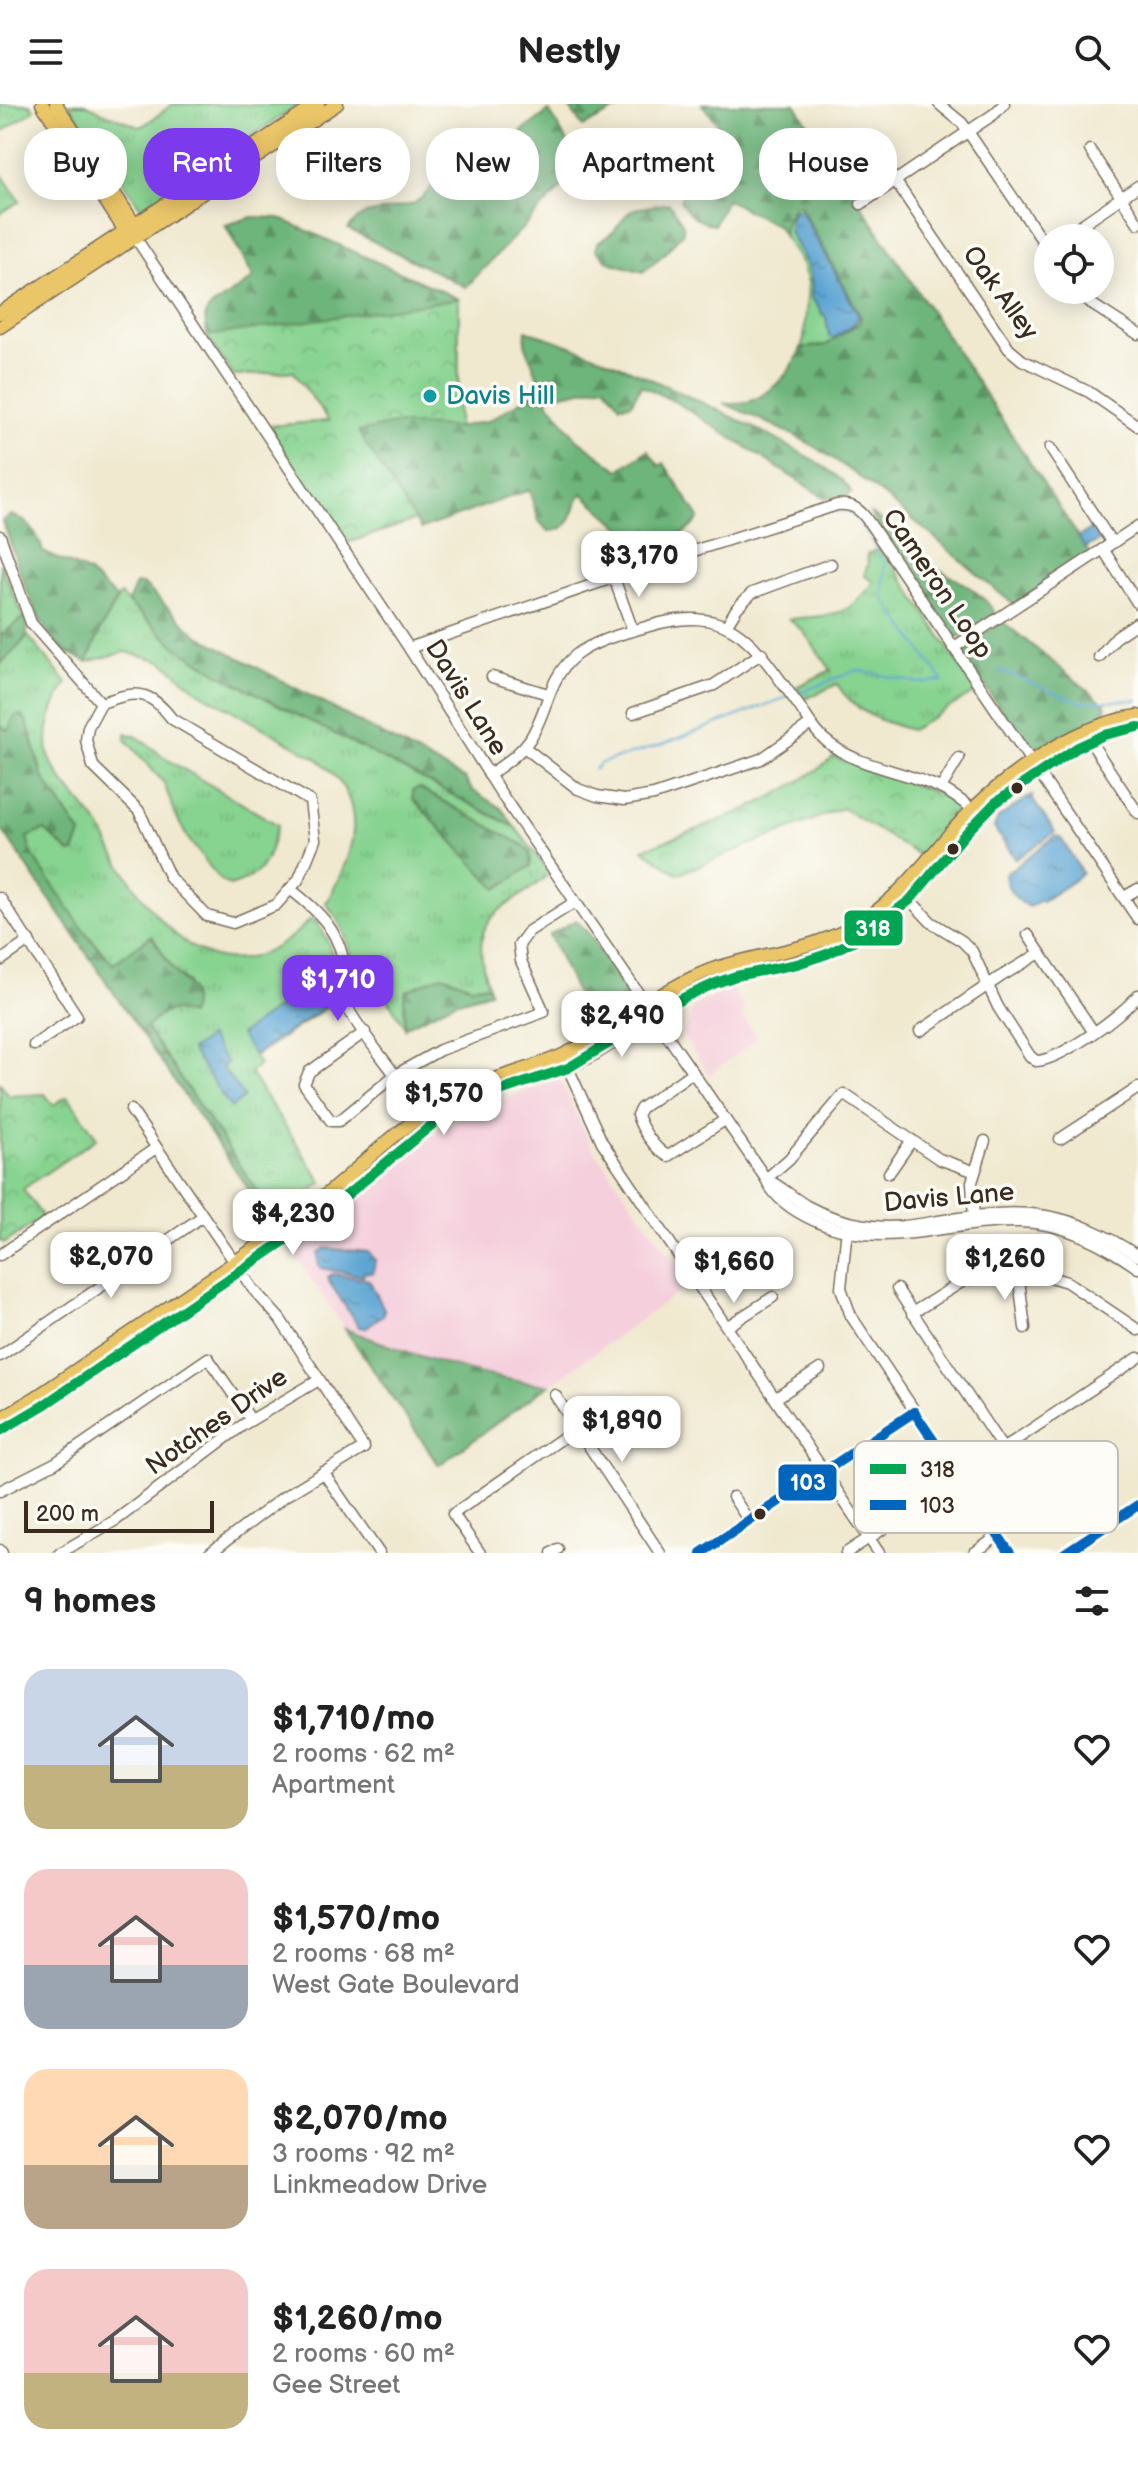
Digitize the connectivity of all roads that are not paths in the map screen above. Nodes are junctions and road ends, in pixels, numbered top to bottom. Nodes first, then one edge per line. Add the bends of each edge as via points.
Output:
1 (337, 104) edge
2 (939, 104) edge
3 (1004, 104) edge
4 (48, 106) edge
5 (318, 108) edge
6 (969, 132) junction
7 (1090, 150) dead end
8 (897, 179) edge
9 (897, 183) edge
10 (1138, 186) edge
11 (1121, 198) junction
12 (867, 200) edge
13 (861, 204) dead end
14 (1138, 223) edge
15 (1083, 224) edge
16 (1034, 227) edge
17 (132, 231) junction
18 (1092, 304) edge
19 (0, 313) edge
20 (0, 327) edge
21 (1138, 334) edge
22 (1138, 426) edge
23 (1050, 448) dead end
24 (1138, 526) edge
25 (0, 536) edge
26 (1108, 546) junction
27 (831, 564) dead end
28 (614, 578) junction
29 (1138, 604) edge
30 (1138, 622) edge
31 (726, 626) junction
32 (633, 631) junction
33 (409, 648) junction
34 (953, 648) junction
35 (762, 653) junction
36 (1099, 657) dead end
37 (492, 677) dead end
38 (548, 694) junction
39 (101, 703) junction
40 (633, 713) dead end
41 (1138, 716) edge
42 (811, 724) junction
43 (1138, 727) edge
44 (1090, 741) junction
45 (524, 747) junction
46 (959, 758) dead end
47 (1035, 768) junction
48 (489, 775) junction
49 (941, 788) junction
50 (972, 809) junction
51 (1138, 813) edge
52 (290, 889) junction
53 (1138, 889) edge
54 (905, 896) junction
55 (1124, 897) junction
56 (0, 898) edge
57 (577, 906) junction
58 (1138, 919) edge
59 (1028, 935) dead end
60 (29, 941) junction
61 (1040, 953) junction
62 (0, 961) edge
63 (989, 985) junction
64 (1138, 995) edge
65 (647, 1003) junction
66 (656, 1016) junction
67 (920, 1031) dead end
68 (1093, 1031) junction
69 (365, 1032) junction
70 (34, 1045) dead end
71 (568, 1068) junction
72 (693, 1072) junction
73 (395, 1075) junction
74 (497, 1079) junction
75 (513, 1088) junction
76 (1138, 1088) edge
77 (434, 1108) junction
78 (131, 1110) dead end
79 (725, 1120) junction
80 (1060, 1139) dead end
81 (912, 1140) junction
82 (985, 1141) dead end
83 (156, 1148) junction
84 (398, 1151) junction
85 (973, 1171) junction
86 (889, 1173) dead end
87 (766, 1179) junction
88 (203, 1216) junction
89 (974, 1221) junction
90 (847, 1227) junction
91 (0, 1255) edge
92 (1138, 1256) edge
93 (238, 1265) junction
94 (1138, 1268) edge
95 (1018, 1272) junction
96 (897, 1289) dead end
97 (773, 1297) dead end
98 (912, 1313) junction
99 (728, 1326) junction
100 (1025, 1328) dead end
101 (1138, 1330) edge
102 (0, 1356) edge
103 (1138, 1358) edge
104 (820, 1369) dead end
105 (319, 1380) junction
106 (555, 1395) dead end
107 (776, 1398) junction
108 (914, 1412) junction
109 (0, 1419) edge
110 (251, 1420) junction
111 (577, 1428) junction
112 (0, 1431) edge
113 (870, 1441) edge
114 (934, 1441) edge
115 (998, 1441) edge
116 (1015, 1441) edge
117 (854, 1452) edge
118 (825, 1471) junction
119 (323, 1472) junction
120 (0, 1491) edge
121 (733, 1497) dead end
122 (1138, 1505) edge
123 (854, 1515) edge
124 (1118, 1518) edge
125 (749, 1521) junction
126 (866, 1533) edge
127 (877, 1533) edge
128 (996, 1533) edge
129 (1095, 1533) edge
130 (998, 1536) junction
131 (869, 1538) junction
132 (376, 1552) edge
133 (60, 1553) edge
134 (210, 1553) edge
135 (480, 1553) edge
136 (660, 1553) edge
137 (701, 1553) edge
138 (846, 1553) edge
139 (879, 1553) edge
140 (974, 1553) edge
141 (1010, 1553) edge
142 (1065, 1553) edge

1 - 5 main road
2 - 6 street
3 - 6 street
4 - 17 main road, Davis Lane
4 - 17 main road, Davis Lane via 89,155
5 - 17 main road
6 - 8 street
6 - 16 street
7 - 11 street
9 - 22 street, Oak Alley via 1009,349 1089,392
10 - 11 street
11 - 14 street
11 - 15 street
12 - 13 street
17 - 19 main road
17 - 20 main road
17 - 33 street, Davis Lane
18 - 21 street
23 - 26 street
24 - 26 street
25 - 39 street via 31,623
26 - 29 street
26 - 34 street
27 - 31 street via 752,593
28 - 32 street
28 - 33 street, Cameron Loop
28 - 34 street, Cameron Loop via 847,504 866,518
30 - 36 street
31 - 32 street via 688,619
31 - 35 street
32 - 38 street via 585,648 563,667
33 - 48 street, Davis Lane
34 - 47 street, Cameron Loop
35 - 40 street via 714,685
35 - 42 street
37 - 38 street
38 - 45 street
39 - 52 street via 128,693 143,694 172,719 310,801 315,840
39 - 52 street via 86,740 93,766 139,811 170,878 207,916 233,923 276,905
41 - 47 main road via 1075,737
42 - 45 street via 761,759 624,800 578,789
42 - 49 street via 849,756
43 - 44 main road
44 - 47 main road
44 - 51 street
45 - 48 street
46 - 49 street
47 - 50 main road via 996,788
47 - 54 main road
47 - 55 street, Cameron Loop
48 - 57 street, Davis Lane
49 - 50 street
50 - 54 main road
52 - 69 street via 336,934 347,1006
53 - 55 street
54 - 63 street via 940,929 967,945
54 - 65 main road via 809,946 734,962
54 - 66 main road via 871,931 827,954 716,983
55 - 58 street, Cameron Loop
56 - 60 street
57 - 65 street, Davis Lane
57 - 73 street via 521,940 526,974 544,1012 440,1050
59 - 61 street
60 - 62 street
60 - 70 street via 77,1016
61 - 63 street
61 - 68 street
63 - 67 street
63 - 68 street via 1036,1061 1060,1055
64 - 68 street
65 - 66 street, Davis Lane
65 - 74 main road via 569,1053
66 - 71 main road
66 - 72 street, Davis Lane
69 - 73 street
69 - 73 street via 306,1076 304,1084 326,1117 339,1121
71 - 75 main road
71 - 99 street via 602,1142
72 - 79 street, Davis Lane
72 - 79 street via 643,1106 639,1121 668,1156
74 - 75 main road
74 - 77 main road
75 - 84 main road via 439,1119
76 - 80 street
77 - 84 main road via 398,1142
77 - 93 main road
78 - 83 street
79 - 87 street, Davis Lane
81 - 85 street via 939,1159
81 - 86 street
81 - 87 street via 844,1094
82 - 85 street
83 - 88 street
83 - 91 street
84 - 93 main road via 325,1213
85 - 89 street
87 - 90 street, Davis Lane
88 - 93 street
88 - 102 street
89 - 90 street, Davis Lane via 885,1237
89 - 92 street, Davis Lane via 1021,1212 1061,1218
89 - 94 street, Davis Lane via 1057,1227 1097,1242
90 - 108 street via 841,1273 845,1302
93 - 105 street
93 - 109 main road
93 - 112 main road
95 - 98 street via 965,1280
95 - 100 street
95 - 101 street via 1058,1278
96 - 98 street
97 - 99 street
98 - 115 street
99 - 107 street
103 - 116 street
104 - 107 street
105 - 110 street, Notches Drive
105 - 119 street via 364,1448
106 - 111 street
107 - 118 street
108 - 113 street
108 - 114 street
110 - 120 street via 208,1358 55,1463
110 - 133 street, Notches Drive via 116,1520
111 - 135 street via 453,1514
111 - 136 street
117 - 118 street
118 - 123 street
118 - 125 street
119 - 132 street
119 - 134 street
121 - 125 street
122 - 124 street
125 - 137 street
126 - 131 street
127 - 131 street
128 - 130 street
129 - 142 street
130 - 140 street
130 - 141 street
131 - 138 street
131 - 139 street

